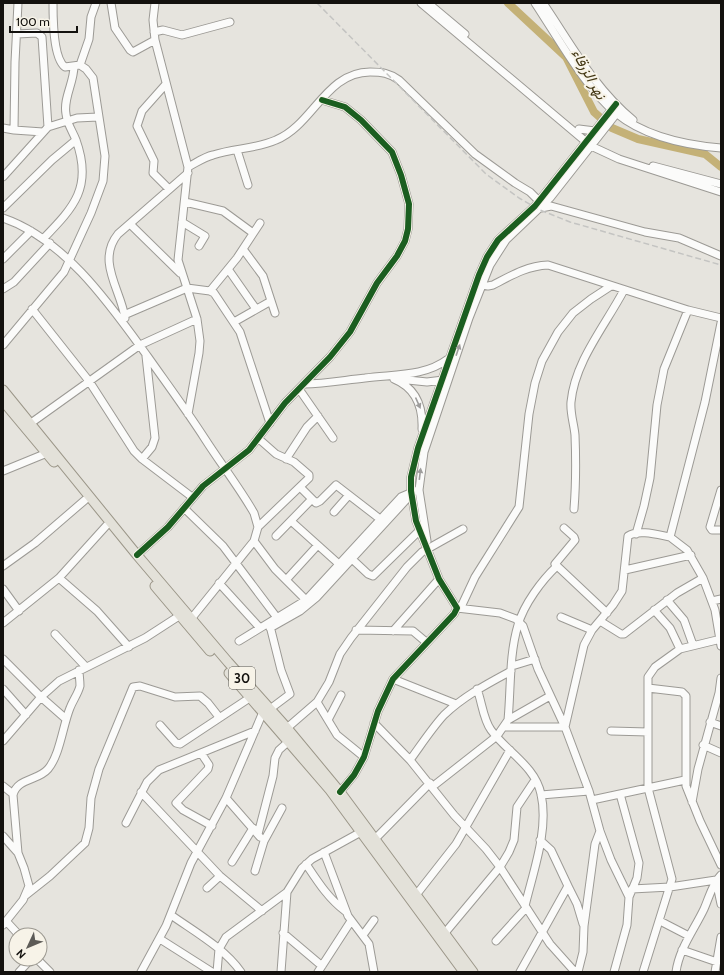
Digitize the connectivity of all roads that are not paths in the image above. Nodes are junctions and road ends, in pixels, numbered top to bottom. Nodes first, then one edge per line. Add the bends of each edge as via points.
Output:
1 (18, 3) edge
2 (53, 3) edge
3 (96, 3) edge
4 (111, 3) edge
5 (155, 3) edge
6 (423, 3) edge
7 (535, 3) edge
8 (542, 3) edge
9 (230, 22) dead end
10 (154, 32) junction
11 (17, 34) junction
12 (155, 40) junction
13 (77, 66) junction
14 (166, 84) junction
15 (322, 100) junction
16 (616, 109) junction
17 (98, 117) junction
18 (68, 122) junction
19 (3, 128) edge
20 (14, 130) junction
21 (45, 130) junction
22 (577, 130) junction
23 (597, 132) junction
24 (76, 140) junction
25 (590, 142) junction
26 (721, 148) edge
27 (237, 150) junction
28 (577, 152) junction
29 (188, 170) junction
30 (3, 177) edge
31 (248, 185) dead end
32 (169, 189) junction
33 (721, 189) edge
34 (547, 191) junction
35 (530, 192) junction
36 (550, 198) junction
37 (185, 202) junction
38 (538, 205) junction
39 (554, 207) junction
40 (3, 208) edge
41 (3, 218) edge
42 (182, 222) junction
43 (260, 223) dead end
44 (130, 224) junction
45 (31, 231) junction
46 (253, 233) junction
47 (44, 238) junction
48 (50, 243) junction
49 (200, 246) dead end
50 (243, 249) junction
51 (721, 256) edge
52 (3, 259) edge
53 (69, 260) junction
54 (228, 269) junction
55 (181, 274) junction
56 (479, 284) junction
57 (611, 286) junction
58 (187, 288) junction
59 (3, 290) edge
60 (624, 290) junction
61 (210, 291) junction
62 (270, 301) junction
63 (32, 309) junction
64 (256, 309) junction
65 (688, 310) junction
66 (275, 313) dead end
67 (124, 315) junction
68 (197, 318) junction
69 (721, 318) edge
70 (234, 322) junction
71 (721, 323) edge
72 (126, 324) junction
73 (3, 345) edge
74 (140, 345) junction
75 (146, 354) junction
76 (448, 359) junction
77 (386, 377) junction
78 (394, 379) junction
79 (445, 380) junction
80 (89, 381) junction
81 (302, 386) junction
82 (3, 390) edge
83 (3, 402) edge
84 (188, 414) junction
85 (318, 416) junction
86 (31, 423) junction
87 (270, 423) junction
88 (333, 438) dead end
89 (422, 438) junction
90 (259, 439) junction
91 (47, 453) junction
92 (142, 459) junction
93 (286, 459) junction
94 (58, 462) junction
95 (225, 470) junction
96 (3, 471) edge
97 (68, 475) junction
98 (300, 487) junction
99 (419, 490) junction
100 (721, 490) edge
101 (411, 492) junction
102 (348, 495) junction
103 (192, 497) junction
104 (312, 499) junction
105 (85, 500) junction
106 (184, 508) junction
107 (574, 508) dead end
108 (334, 512) dead end
109 (380, 519) junction
110 (291, 521) junction
111 (106, 526) junction
112 (258, 527) junction
113 (564, 528) dead end
114 (422, 529) junction
115 (463, 529) dead end
116 (721, 530) edge
117 (636, 534) junction
118 (276, 536) dead end
119 (670, 537) junction
120 (254, 541) junction
121 (317, 546) junction
122 (428, 551) junction
123 (137, 555) junction
124 (691, 555) junction
125 (352, 559) junction
126 (236, 562) junction
127 (340, 565) junction
128 (3, 566) edge
129 (557, 566) junction
130 (625, 570) junction
131 (59, 578) junction
132 (703, 578) junction
133 (439, 579) junction
134 (286, 580) junction
135 (219, 583) junction
136 (3, 589) edge
137 (721, 599) edge
138 (668, 600) junction
139 (712, 601) junction
140 (308, 602) junction
141 (459, 607) junction
142 (654, 610) junction
143 (19, 611) junction
144 (607, 613) junction
145 (179, 616) junction
146 (561, 617) dead end
147 (191, 619) junction
148 (278, 619) junction
149 (519, 621) junction
150 (600, 621) junction
151 (3, 623) edge
152 (270, 626) junction
153 (260, 628) junction
154 (356, 630) junction
155 (592, 630) junction
156 (393, 632) junction
157 (56, 634) dead end
158 (239, 641) dead end
159 (721, 641) edge
160 (426, 642) junction
161 (692, 645) junction
162 (129, 647) junction
163 (680, 649) junction
164 (3, 659) edge
165 (535, 659) junction
166 (82, 669) junction
167 (512, 669) junction
168 (721, 678) edge
169 (393, 679) junction
170 (3, 688) edge
171 (648, 688) junction
172 (477, 689) junction
173 (720, 693) edge
174 (341, 695) dead end
175 (550, 696) junction
176 (41, 697) junction
177 (251, 697) junction
178 (317, 702) junction
179 (456, 704) junction
180 (267, 710) junction
181 (26, 715) junction
182 (219, 717) junction
183 (66, 719) junction
184 (328, 720) junction
185 (710, 722) junction
186 (374, 723) junction
187 (506, 723) junction
188 (160, 725) dead end
189 (721, 726) edge
190 (287, 728) junction
191 (565, 728) junction
192 (254, 731) junction
193 (611, 731) dead end
194 (648, 732) junction
195 (497, 736) junction
196 (3, 741) edge
197 (289, 741) junction
198 (704, 745) junction
199 (510, 750) junction
200 (201, 753) junction
201 (721, 753) edge
202 (364, 758) junction
203 (410, 760) junction
204 (535, 780) junction
205 (685, 780) junction
206 (431, 785) junction
207 (3, 786) edge
208 (648, 788) junction
209 (589, 791) junction
210 (141, 792) junction
211 (340, 792) junction
212 (13, 794) junction
213 (620, 794) junction
214 (541, 795) junction
215 (226, 798) junction
216 (592, 800) junction
217 (692, 804) junction
218 (282, 808) dead end
219 (126, 823) dead end
220 (212, 826) junction
221 (253, 828) junction
222 (465, 828) junction
223 (600, 831) junction
224 (361, 832) junction
225 (258, 834) junction
226 (4, 839) edge
227 (376, 839) junction
228 (540, 840) junction
229 (264, 841) junction
230 (197, 849) junction
231 (324, 852) junction
232 (18, 853) junction
233 (232, 862) dead end
234 (306, 864) junction
235 (721, 865) edge
236 (500, 867) junction
237 (255, 871) dead end
238 (220, 876) junction
239 (719, 878) edge
240 (568, 886) junction
241 (670, 886) junction
242 (207, 888) dead end
243 (529, 889) junction
244 (632, 889) junction
245 (287, 892) junction
246 (517, 893) junction
247 (26, 895) junction
248 (416, 895) junction
249 (629, 897) junction
250 (721, 904) edge
251 (526, 907) junction
252 (262, 911) junction
253 (345, 911) junction
254 (423, 911) junction
255 (171, 915) junction
256 (351, 920) junction
257 (374, 920) dead end
258 (660, 921) junction
259 (5, 923) edge
260 (584, 926) junction
261 (283, 933) junction
262 (542, 933) junction
263 (444, 934) junction
264 (363, 935) junction
265 (689, 936) junction
266 (721, 937) edge
267 (160, 939) junction
268 (496, 941) dead end
269 (219, 949) junction
270 (682, 950) junction
271 (717, 962) junction
272 (320, 969) edge
273 (141, 972) edge
274 (212, 972) edge
275 (217, 972) edge
276 (241, 972) edge
277 (281, 972) edge
278 (374, 972) edge
279 (464, 972) edge
280 (473, 972) edge
281 (520, 972) edge
282 (576, 972) edge
283 (614, 972) edge
284 (643, 972) edge
285 (676, 972) edge
286 (714, 972) edge

1 - 11 street
2 - 13 street via 54,35 59,61 65,67
3 - 13 street via 91,17 89,39
4 - 12 street via 114,27 130,50 133,52
5 - 10 street
6 - 22 street
7 - 16 street via 589,84
8 - 16 street
9 - 10 street via 182,35 163,30
10 - 12 street
11 - 20 street via 14,62
11 - 21 street via 36,33 42,37
12 - 14 street
13 - 17 street via 86,69 93,78
13 - 18 street via 65,108
14 - 29 street
14 - 32 street via 142,111 137,126 154,161 153,173
15 - 27 street via 301,124 285,136
15 - 35 street via 334,86 351,75 385,72 392,75 476,154
15 - 81 street via 348,110 392,152 401,174 409,216 402,247 376,283 350,332
16 - 23 street
16 - 26 street via 648,130 694,145
17 - 18 street via 83,117
17 - 53 street via 105,156 103,181 91,214
18 - 21 street
18 - 24 street
19 - 20 street
20 - 21 street
21 - 30 street
22 - 23 street
22 - 25 street
22 - 28 street
23 - 25 street
24 - 40 street
24 - 47 street via 82,170 78,194 71,210
25 - 28 street
25 - 33 street via 620,155
25 - 36 street
27 - 29 street via 213,155
27 - 31 street
28 - 34 street
29 - 32 street
29 - 37 street
32 - 44 street
34 - 35 street
34 - 38 street
35 - 38 street
36 - 38 street
36 - 39 street
37 - 42 street
37 - 46 street via 223,211
38 - 39 street
38 - 56 street via 500,248
39 - 51 street via 645,232 679,238
41 - 45 street
42 - 49 street via 204,235
42 - 55 street via 178,260
43 - 46 street
44 - 55 street
44 - 67 street via 114,238 108,253 112,279
45 - 47 street
45 - 52 street
46 - 50 street
47 - 48 street
48 - 53 street
48 - 59 street via 14,282
50 - 54 street
50 - 62 street via 262,274
53 - 63 street via 63,274
53 - 72 street
54 - 61 street
54 - 64 street
55 - 58 street
56 - 57 street via 493,285 530,266 548,265
56 - 76 street
79 -> 56 street
57 - 60 street
57 - 141 street via 573,314 558,332 542,361 529,414 519,507
58 - 61 street
58 - 67 street
58 - 68 street
60 - 65 street
60 - 107 street via 589,349 577,373 572,394 576,460
61 - 70 street via 219,298
62 - 64 street
62 - 66 street
63 - 73 street
63 - 80 street
64 - 70 street
65 - 69 street
65 - 117 street via 664,369 657,405 650,478
67 - 72 street
68 - 74 street
68 - 84 street via 199,353
70 - 87 street via 243,341
71 - 119 street via 705,402
72 - 74 street
74 - 75 street
74 - 80 street
75 - 84 street
75 - 92 street via 155,438 152,447
76 - 77 street via 430,370
76 - 79 street
77 - 78 street
77 - 81 street
78 - 79 street via 427,382
78 -> 89 street via 406,385 419,403
79 - 89 street
99 -> 79 street via 424,452
80 - 86 street
80 - 92 street via 128,443
81 - 85 street
81 - 87 street via 285,402
82 - 86 main road, 30
83 - 91 main road, 30
84 - 95 street
85 - 88 street
85 - 93 street via 307,427
86 - 94 main road, 30
87 - 90 street
89 - 101 street via 412,471
90 - 93 street
90 - 95 street
91 - 94 main road, 30
91 - 96 street
92 - 103 street
93 - 98 street via 294,462 308,475 309,479
94 - 97 main road, 30
95 - 103 street
95 - 112 street via 247,502
97 - 105 main road, 30
97 - 123 main road, 30
98 - 104 street
98 - 112 street
99 - 101 street
99 - 114 street
100 - 116 street via 710,527 712,530
101 - 109 street via 401,497
101 - 114 street
101 - 125 street
102 - 104 street via 336,485 320,501 316,503
102 - 108 street
102 - 109 street
103 - 106 street
104 - 110 street
105 - 111 main road, 30
105 - 128 street via 35,543
106 - 123 street via 158,538
106 - 126 street via 215,537
109 - 127 street
110 - 118 street
110 - 121 street
111 - 131 street
111 - 145 main road, 30
112 - 120 street
113 - 129 street via 575,540 555,563
114 - 122 street
114 - 125 street via 373,576
115 - 122 street
117 - 119 street
117 - 130 street via 628,536
119 - 124 street
120 - 126 street
120 - 134 street
121 - 127 street
121 - 134 street
122 - 133 street
122 - 154 street via 407,567
123 - 147 main road, 30
124 - 130 street
124 - 132 street
125 - 140 street
126 - 135 street
126 - 148 street
127 - 140 street
129 - 144 street
129 - 149 street via 542,582
130 - 144 street via 622,591
131 - 143 street
131 - 162 street via 97,611
132 - 138 street
132 - 139 street
133 - 141 street
133 - 156 street
134 - 140 street
135 - 147 street
135 - 153 street
136 - 143 street
137 - 139 street
138 - 142 street
138 - 161 street via 684,620
139 - 159 street
140 - 148 street
140 - 152 street
141 - 149 street via 500,614
141 - 160 street
142 - 150 street via 624,634
142 - 163 street via 670,628
143 - 151 street
144 - 150 street
145 - 162 street
145 - 177 main road, 30
146 - 155 street
147 - 180 main road, 30
148 - 152 street
149 - 165 street via 527,634
149 - 167 street
150 - 155 street
152 - 153 street
152 - 180 street via 290,694
153 - 158 street
154 - 156 street
154 - 178 street via 340,654 329,682
155 - 191 street via 584,645
156 - 160 street via 413,631
157 - 166 street
159 - 161 street
160 - 169 street
161 - 163 street
162 - 166 street
163 - 171 street via 651,670
164 - 176 street
165 - 167 street
165 - 175 street
166 - 176 street via 59,681
166 - 183 street via 79,687
167 - 172 street
167 - 187 street
168 - 173 street
169 - 179 street
169 - 186 street via 383,697
170 - 181 street
171 - 194 street
171 - 205 street via 682,692 686,696
172 - 179 street
172 - 195 street via 490,728
173 - 185 street
174 - 184 street
175 - 187 street
175 - 191 street
176 - 181 street
176 - 183 street
177 - 180 main road, 30
177 - 182 street
178 - 184 street
178 - 190 street
179 - 203 street
180 - 190 main road, 30
180 - 192 street
180 - 197 main road, 30
181 - 196 street
182 - 188 street via 180,744 176,743
182 - 247 street via 200,696 175,697 136,685 133,687 100,769 92,798 85,843
183 - 212 street via 49,768 18,785
184 - 202 street via 341,740
185 - 189 street
185 - 198 street
186 - 202 street
186 - 203 street
187 - 191 street
187 - 195 street
190 - 211 main road, 30
191 - 209 street
192 - 200 street
192 - 215 street
193 - 194 street
194 - 208 street
195 - 199 street
195 - 206 street
197 - 224 main road, 30
197 - 225 street via 274,758 273,776
198 - 201 street
198 - 217 street
199 - 204 street
199 - 222 street
200 - 210 street via 159,770
200 - 220 street via 209,765 208,769 176,803
202 - 211 street
203 - 206 street
204 - 214 street
204 - 236 street via 517,807 514,840
205 - 208 street
205 - 217 street
206 - 222 street
206 - 227 street
207 - 212 street
208 - 213 street
208 - 241 street via 671,873
209 - 214 street
209 - 216 street
210 - 219 street
210 - 230 street
211 - 227 main road, 30
212 - 232 street
213 - 216 street
213 - 244 street via 639,859
214 - 228 street
215 - 220 street
215 - 221 street
216 - 223 street
217 - 235 street
218 - 229 street
220 - 230 street
221 - 225 street
221 - 233 street
222 - 236 street
222 - 248 street via 450,852
223 - 249 street
223 - 260 street via 595,844
224 - 231 street
224 - 254 main road, 30
225 - 229 street
226 - 232 street
227 - 248 main road, 30
228 - 240 street via 551,850
228 - 243 street
229 - 237 street
230 - 238 street
230 - 255 street
231 - 234 street
231 - 253 street
232 - 247 street via 28,882
234 - 245 street
234 - 253 street via 324,890
236 - 246 street
236 - 263 street
238 - 242 street
238 - 252 street
239 - 241 street
239 - 250 street
239 - 265 street
240 - 260 street
240 - 262 street
241 - 244 street
241 - 258 street
243 - 246 street
243 - 251 street
244 - 249 street
245 - 252 street
245 - 261 street
246 - 251 street
247 - 259 street
248 - 254 main road, 30
249 - 283 street via 626,925
251 - 262 street
251 - 268 street
252 - 269 street via 230,932
253 - 256 street
254 - 263 main road, 30
254 - 279 main road, 30
255 - 267 street
255 - 269 street
256 - 264 street
256 - 272 street
257 - 264 street
258 - 265 street
258 - 284 street
260 - 282 street via 584,944
261 - 272 street
261 - 277 street
262 - 281 street
262 - 282 street
263 - 280 main road, 30
264 - 278 street via 369,944
265 - 270 street
266 - 271 street
267 - 273 street
267 - 274 street
269 - 275 street
269 - 276 street
270 - 271 street
270 - 285 street
271 - 286 street

